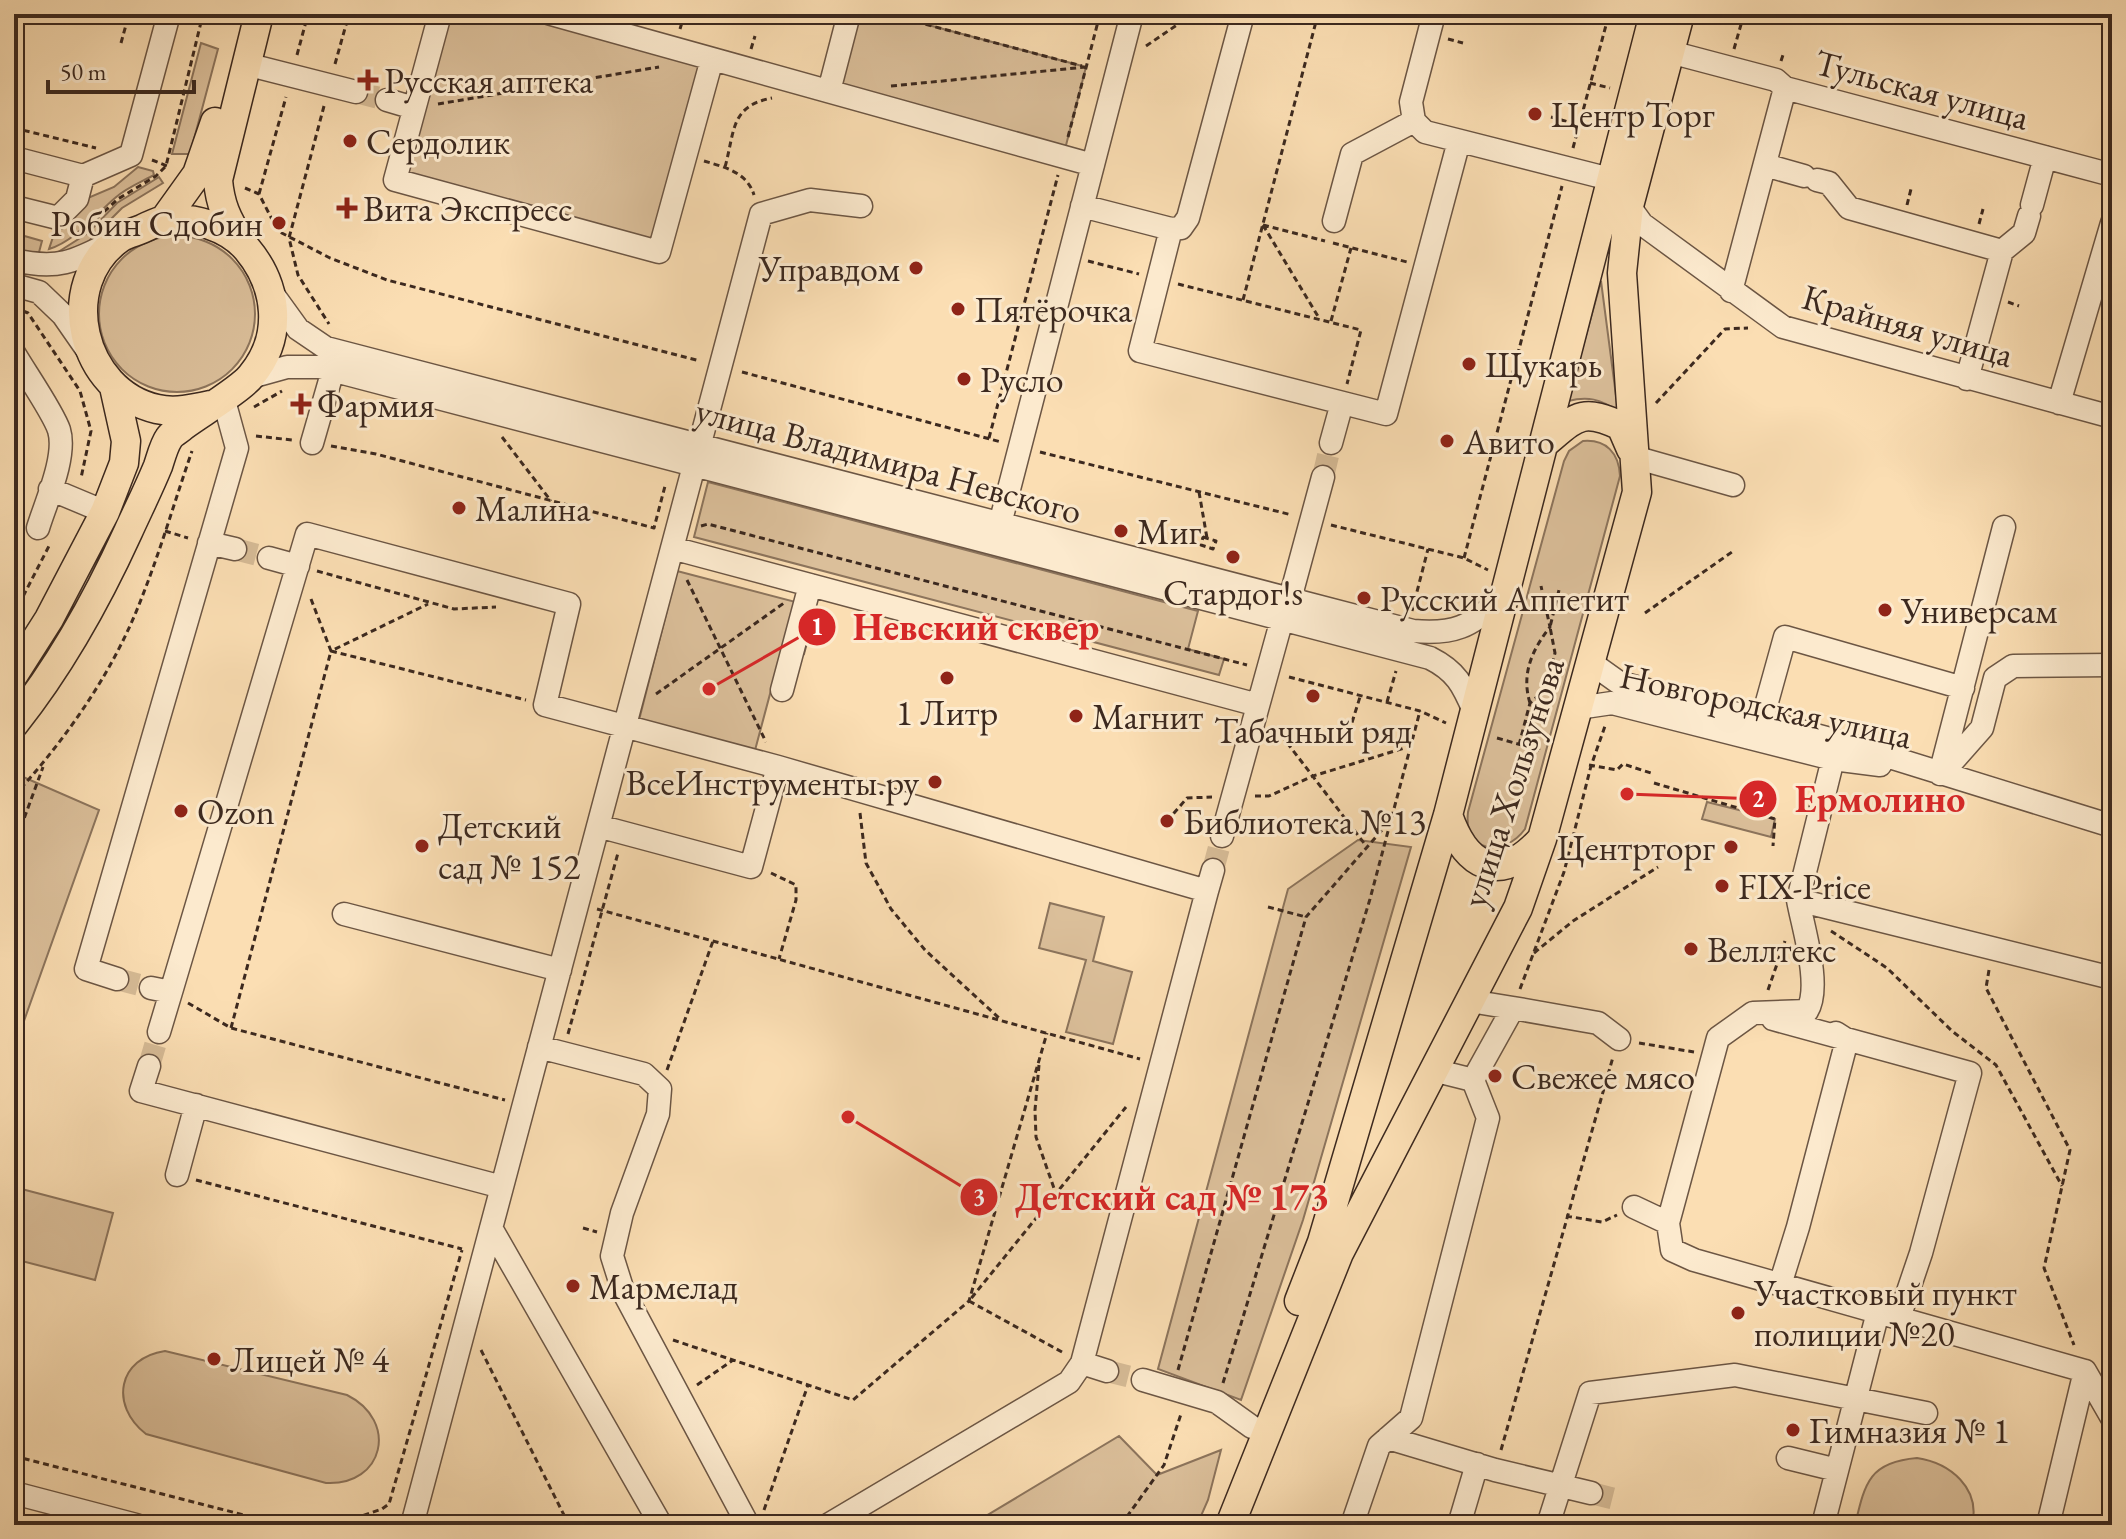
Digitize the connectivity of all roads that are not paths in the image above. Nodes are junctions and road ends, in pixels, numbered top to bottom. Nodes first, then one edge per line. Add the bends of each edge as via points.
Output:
1 (169, 14) edge
2 (243, 14) edge
3 (259, 14) edge
4 (440, 14) edge
5 (551, 14) edge
6 (849, 14) edge
7 (1132, 14) edge
8 (1243, 14) edge
9 (1434, 14) edge
10 (1654, 14) edge
11 (1680, 14) edge
12 (1670, 52) junction
13 (712, 59) junction
14 (246, 64) junction
15 (1785, 88) junction
16 (829, 91) junction
17 (356, 92) tunnel mouth
18 (387, 100) tunnel mouth
19 (414, 108) junction
20 (1414, 121) junction
21 (1459, 141) junction
22 (2045, 157) junction
23 (14, 158) edge
24 (1093, 165) junction
25 (1765, 165) junction
26 (2112, 175) edge
27 (83, 176) junction
28 (1610, 179) junction
29 (861, 206) dead end
30 (1082, 206) junction
31 (1629, 206) junction
32 (14, 207) edge
33 (164, 220) junction
34 (1334, 221) dead end
35 (2112, 223) edge
36 (1171, 229) junction
37 (120, 238) junction
38 (242, 244) junction
39 (2002, 251) junction
40 (14, 260) edge
41 (14, 285) edge
42 (1731, 291) junction
43 (272, 293) junction
44 (89, 351) junction
45 (14, 353) edge
46 (333, 370) junction
47 (251, 377) junction
48 (1967, 379) junction
49 (114, 387) junction
50 (217, 401) junction
51 (1342, 403) junction
52 (2059, 403) junction
53 (2112, 417) edge
54 (1546, 442) junction
55 (312, 443) road end
56 (1331, 443) tunnel mouth
57 (697, 455) junction
58 (1634, 457) junction
59 (1323, 477) tunnel mouth
60 (1733, 485) dead end
61 (50, 489) junction
62 (105, 512) junction
63 (1000, 524) junction
64 (2004, 527) dead end
65 (38, 528) dead end
66 (674, 541) junction
67 (209, 543) junction
68 (235, 549) tunnel mouth
69 (269, 558) tunnel mouth
70 (298, 566) junction
71 (810, 585) junction
72 (1499, 586) junction
73 (1286, 609) junction
74 (1590, 662) junction
75 (2112, 665) edge
76 (16, 668) edge
77 (1963, 688) junction
78 (782, 690) dead end
79 (1258, 705) junction
80 (1578, 708) junction
81 (1464, 718) junction
82 (626, 719) junction
83 (1762, 720) junction
84 (14, 724) edge
85 (1833, 759) junction
86 (778, 767) junction
87 (1940, 774) junction
88 (1448, 815) junction
89 (598, 826) junction
90 (2112, 826) edge
91 (1222, 836) tunnel mouth
92 (1542, 839) junction
93 (1798, 900) junction
94 (344, 914) dead end
95 (560, 970) junction
96 (2112, 978) edge
97 (117, 979) tunnel mouth
98 (1470, 1001) junction
99 (1813, 1002) junction
100 (1513, 1008) junction
101 (1753, 1013) junction
102 (159, 1032) tunnel mouth
103 (1619, 1039) road end
104 (1847, 1040) junction
105 (539, 1047) junction
106 (149, 1066) tunnel mouth
107 (1433, 1070) junction
108 (1473, 1080) junction
109 (196, 1105) junction
110 (1355, 1131) junction
111 (1395, 1145) junction
112 (177, 1175) road end
113 (502, 1187) junction
114 (1634, 1207) road end
115 (1668, 1223) junction
116 (491, 1228) junction
117 (1780, 1285) junction
118 (1889, 1315) junction
119 (1082, 1363) junction
120 (1107, 1371) tunnel mouth
121 (2085, 1371) junction
122 (1143, 1380) tunnel mouth
123 (1855, 1397) junction
124 (1926, 1413) dead end
125 (2112, 1418) edge
126 (1252, 1427) junction
127 (1388, 1438) junction
128 (1788, 1458) dead end
129 (1486, 1467) junction
130 (1837, 1470) junction
131 (1562, 1486) junction
132 (14, 1493) edge
133 (1591, 1493) tunnel mouth
134 (756, 1518) edge
135 (136, 1525) edge
136 (412, 1525) edge
137 (661, 1525) edge
138 (828, 1525) edge
139 (1210, 1525) edge
140 (1230, 1525) edge
141 (1352, 1525) edge
142 (1459, 1525) edge
143 (1548, 1525) edge
144 (1823, 1525) edge
145 (2048, 1525) edge

1 - 27 street via 131,155
2 - 33 main road via 197,174
3 - 14 main road
4 - 19 street
5 - 13 street
6 - 16 street
7 - 24 street
8 - 36 street via 1188,218 1181,228
9 - 20 street via 1411,102
10 - 28 main road, улица Хользунова
11 - 12 main road, улица Хользунова
12 - 15 street, Тульская улица via 1776,80
12 - 31 main road, улица Хользунова
13 - 16 street
13 - 19 street via 659,252 395,180
14 - 17 street
14 - 38 main road via 218,180 226,218
15 - 22 street, Тульская улица
15 - 25 street
16 - 24 street
18 - 19 street
20 - 21 street via 1425,132
20 - 34 street via 1352,154
21 - 28 street
21 - 51 street via 1386,414
22 - 26 street, Тульская улица
22 - 39 street via 2024,233
23 - 27 street
24 - 30 street
25 - 39 street via 1829,183 1849,208
25 - 42 street
27 - 32 street via 77,199 58,218
28 - 54 main road, улица Хользунова
29 - 57 street via 810,200 761,214
30 - 36 street
30 - 63 street
31 - 42 street, Крайняя улица via 1642,224
31 - 58 main road, улица Хользунова via 1622,273
33 - 37 main road
33 - 38 main road via 200,221
35 - 52 street
36 - 51 street via 1140,351
37 - 40 street via 43,267
37 - 44 main road via 97,263 85,291 82,324
38 - 43 main road via 260,264
39 - 48 street
41 - 44 street via 39,292
42 - 48 street, Крайняя улица via 1783,327
43 - 47 main road via 270,341
43 - 57 street, улица Владимира Невского via 298,329 326,348
44 - 49 main road
45 - 61 street via 59,429
46 - 47 street, улица Владимира Невского via 287,367
46 - 55 street
46 - 57 street, улица Владимира Невского
47 - 50 main road
48 - 52 street, Крайняя улица
49 - 50 main road via 157,409 182,411
49 - 62 main road via 126,441 124,463
50 - 67 street via 237,448
50 - 84 main road via 169,437 78,633
51 - 56 street
52 - 53 street, Крайняя улица
54 - 58 main road via 1575,418 1598,415 1621,426
54 - 72 main road, улица Хользунова
57 - 63 street, улица Владимира Невского
57 - 66 street
57 - 73 street, улица Владимира Невского
58 - 60 street
58 - 74 main road, улица Хользунова via 1637,492
59 - 73 street
61 - 62 street
61 - 65 street
62 - 76 main road via 49,619
63 - 73 street, улица Владимира Невского
64 - 77 street
66 - 71 street
66 - 82 street
67 - 68 street
67 - 97 street via 86,969
69 - 70 street
70 - 82 street via 307,534 569,604 545,705
70 - 102 street via 161,990
71 - 78 street
71 - 79 street
72 - 73 street, улица Владимира Невского via 1471,624 1444,634
72 - 81 main road, улица Хользунова
73 - 79 street
73 - 81 street, улица Владимира Невского via 1448,667 1464,688
74 - 80 main road, улица Хользунова
74 - 83 street, Новгородская улица via 1618,682
75 - 87 street via 2013,666 1995,678 1982,728
77 - 83 street via 1785,637
77 - 87 street
79 - 91 street
80 - 85 street, Новгородская улица via 1612,703
80 - 92 main road, улица Хользунова
81 - 88 main road, улица Хользунова
82 - 86 street
82 - 89 street
83 - 87 street, Новгородская улица
85 - 87 street, Новгородская улица
85 - 93 street
86 - 89 street via 751,867
86 - 119 street via 1210,880
87 - 90 street, Новгородская улица
88 - 92 main road via 1461,847 1484,863 1510,865
88 - 110 main road, улица Хользунова
89 - 95 street
92 - 98 main road, улица Хользунова via 1518,908
93 - 96 street
93 - 99 street
94 - 95 street
95 - 105 street
98 - 100 street
98 - 107 main road, улица Хользунова
99 - 101 street via 1807,1011
99 - 104 street via 1824,1025
100 - 103 street via 1598,1023
100 - 108 street
101 - 104 street
101 - 115 street via 1718,1038
104 - 117 street
104 - 118 street via 1970,1073 1921,1253
105 - 113 street
105 - 134 street via 644,1074 660,1089 658,1114 612,1256 623,1291 679,1397
106 - 109 street via 141,1091
107 - 108 street
107 - 111 main road, улица Хользунова
108 - 127 street via 1488,1118 1411,1418
109 - 112 street
109 - 113 street
110 - 111 main road via 1361,1149 1375,1154
110 - 126 main road, улица Хользунова via 1322,1242
111 - 140 main road, улица Хользунова via 1339,1253
113 - 116 street
114 - 115 street
115 - 117 street via 1672,1250
116 - 136 street
116 - 137 street
117 - 118 street
118 - 121 street
118 - 123 street via 1875,1330
119 - 120 street
119 - 138 street via 1069,1382
121 - 125 street
121 - 145 street
122 - 126 street via 1217,1402
123 - 124 street
123 - 130 street
123 - 131 street via 1735,1375 1590,1393
126 - 139 main road, улица Хользунова
127 - 129 street
127 - 141 street via 1379,1446
128 - 130 street
129 - 131 street
129 - 142 street
130 - 144 street
131 - 133 street
131 - 143 street
132 - 135 street

